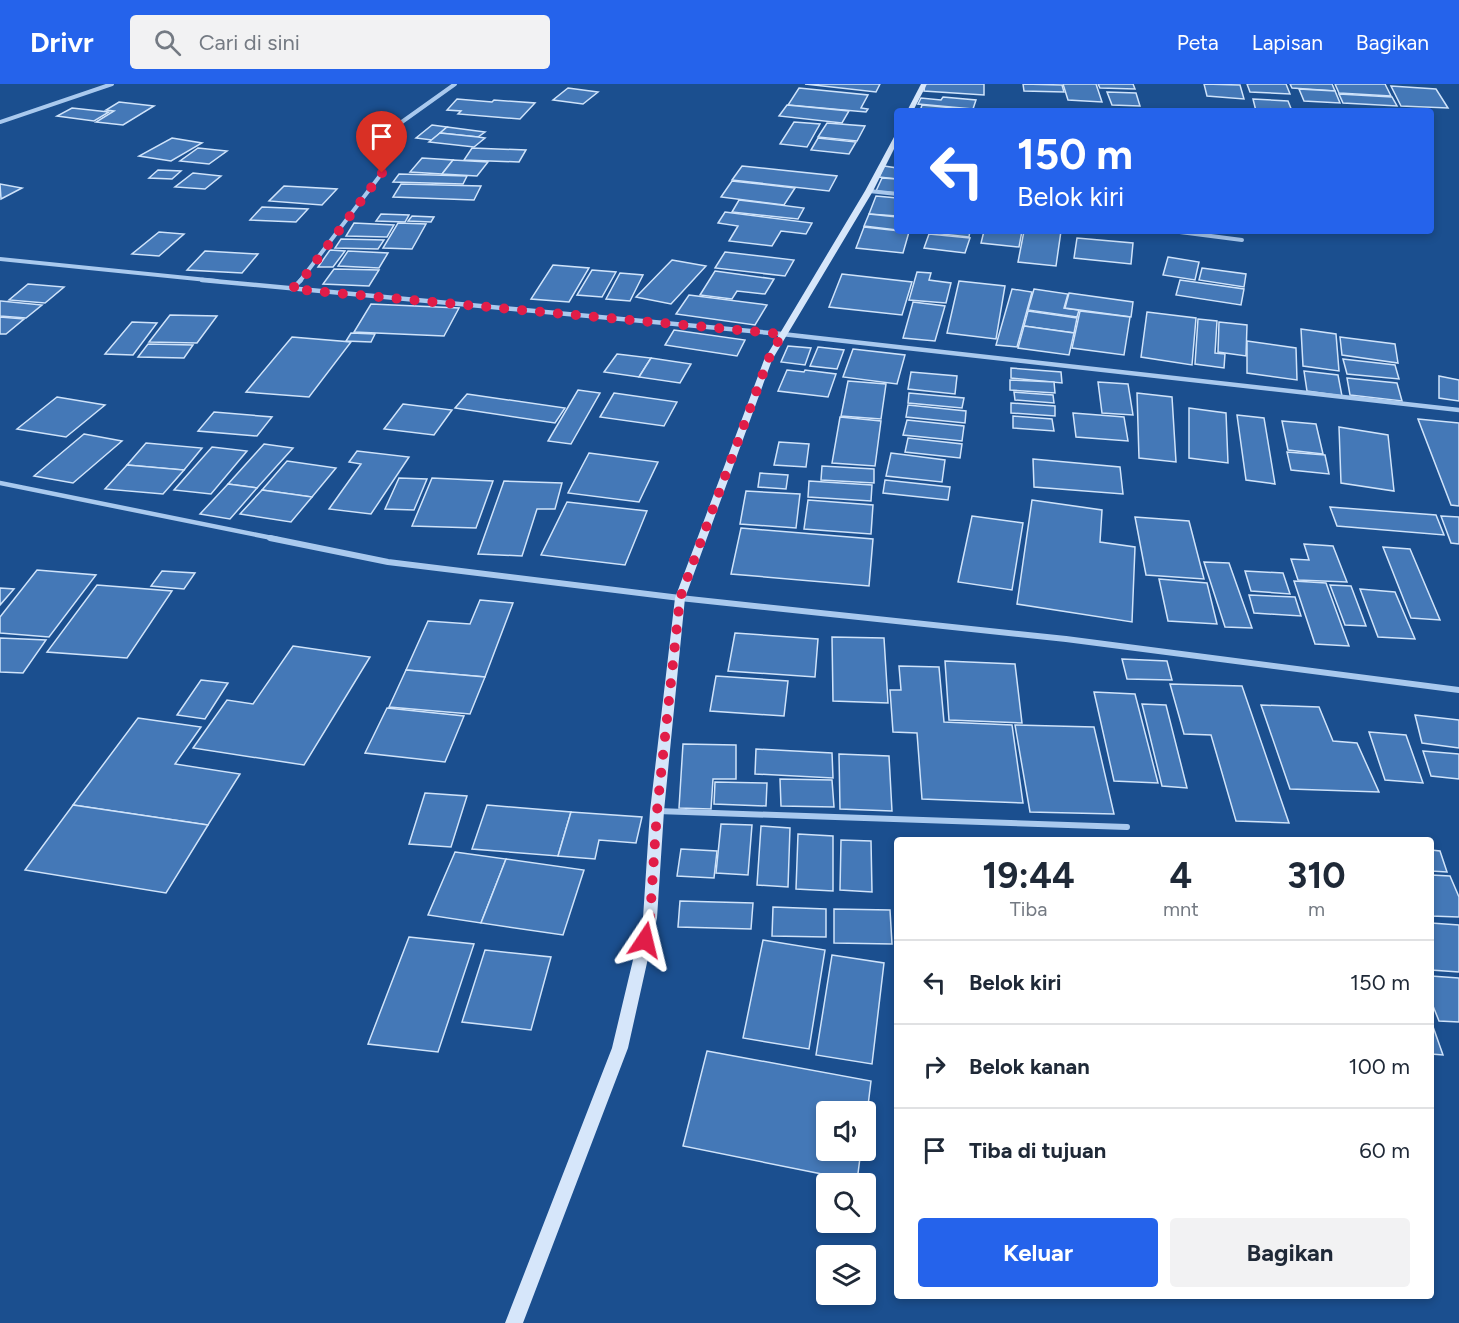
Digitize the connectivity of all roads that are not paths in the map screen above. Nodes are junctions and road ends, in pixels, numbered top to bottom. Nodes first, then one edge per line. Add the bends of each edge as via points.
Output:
1 (112, 84) edge
2 (455, 84) edge
3 (924, 84) edge
4 (912, 108) edge
5 (0, 122) edge
6 (894, 143) edge
7 (870, 191) junction
8 (894, 194) edge
9 (1196, 234) edge
10 (1242, 240) dead end
11 (0, 259) edge
12 (292, 289) junction
13 (782, 334) junction
14 (1459, 410) edge
15 (0, 483) edge
16 (680, 598) junction
17 (1459, 690) edge
18 (657, 811) junction
19 (1127, 827) dead end
20 (514, 1323) edge

1 - 5 street
2 - 12 street via 392,132 382,173
3 - 4 street
6 - 7 street
7 - 8 street
7 - 13 street
9 - 10 street
11 - 12 street
12 - 13 street
13 - 14 street
13 - 16 street via 768,360
15 - 16 street via 388,562
16 - 17 street via 1066,639
16 - 18 street
18 - 19 street
18 - 20 street via 650,918 620,1048

